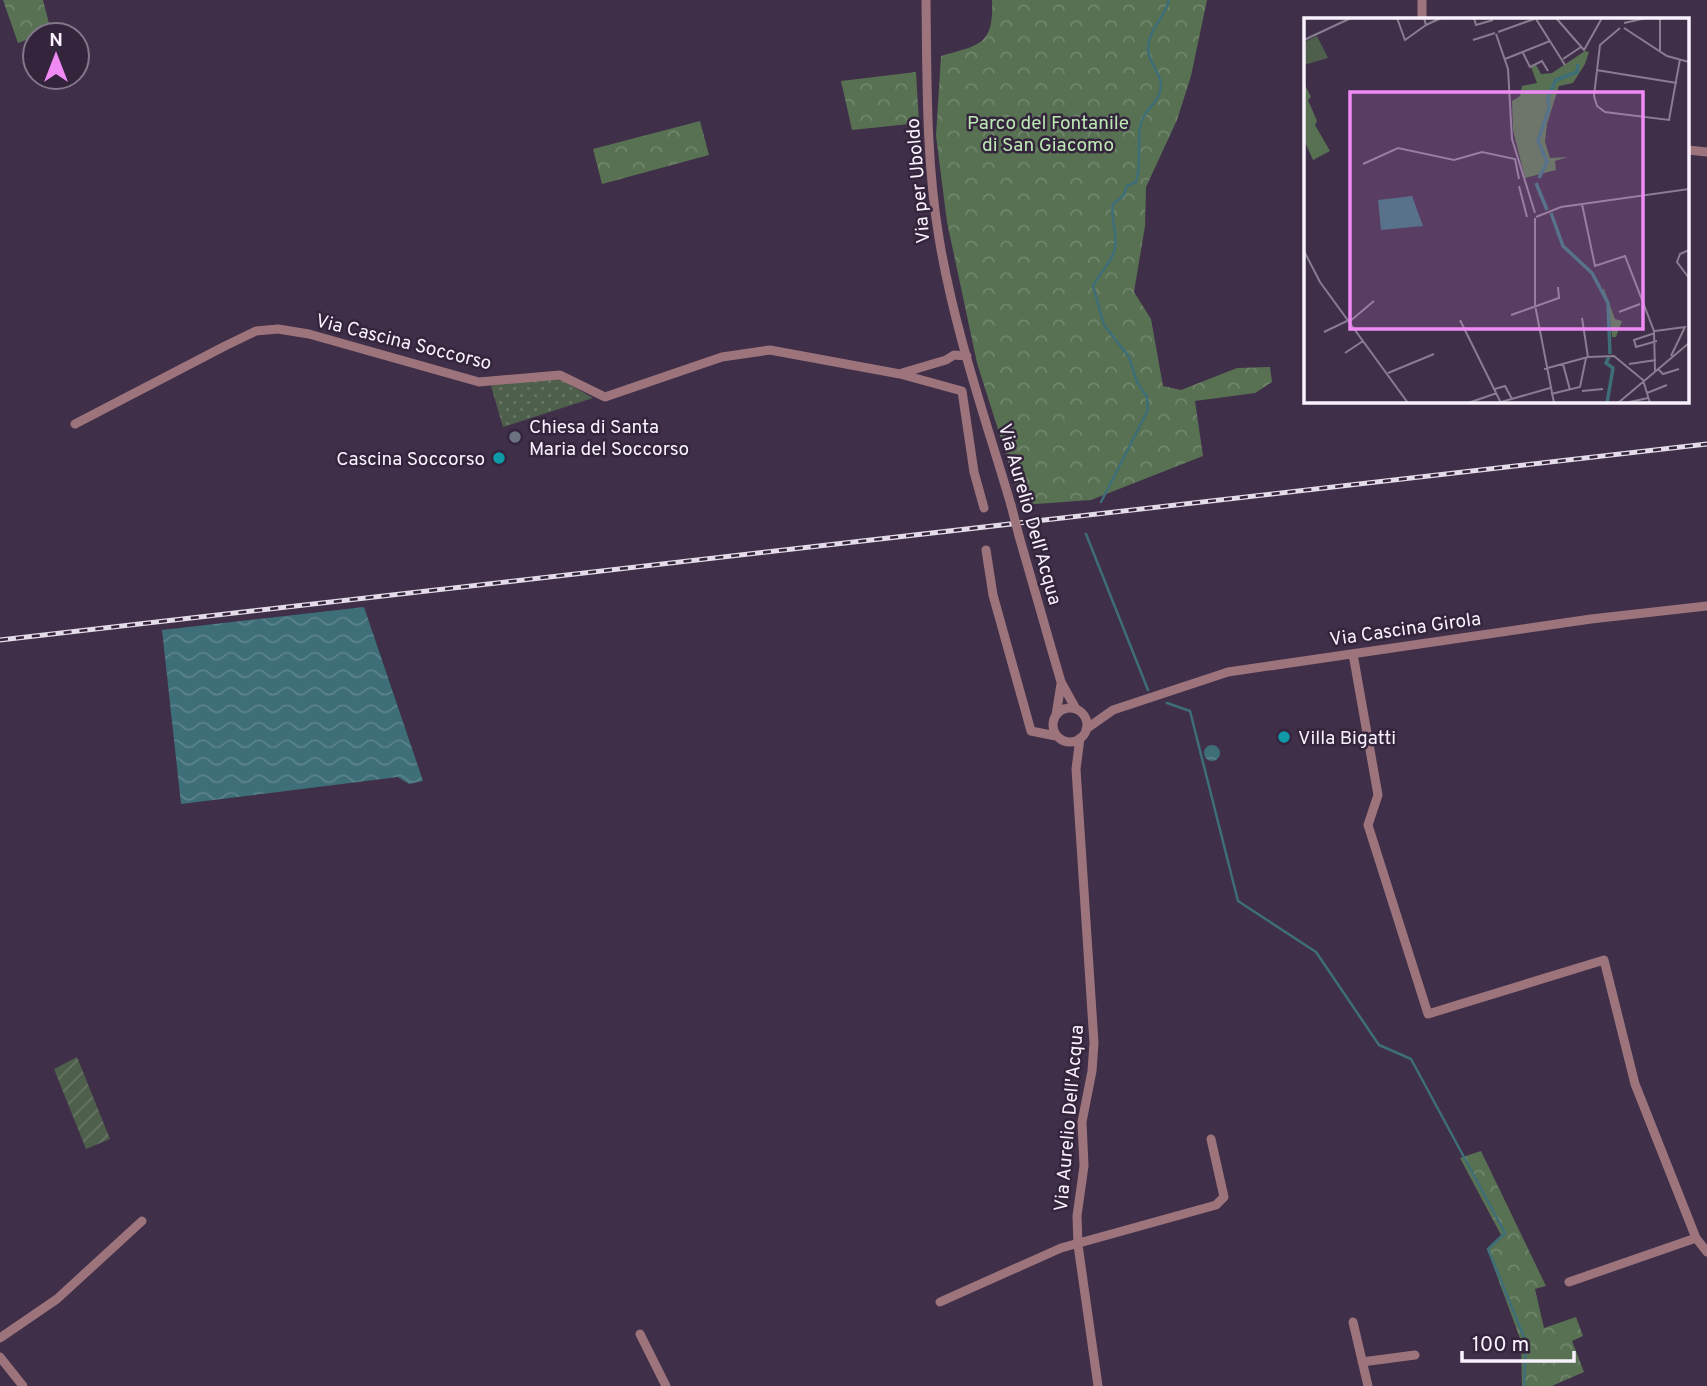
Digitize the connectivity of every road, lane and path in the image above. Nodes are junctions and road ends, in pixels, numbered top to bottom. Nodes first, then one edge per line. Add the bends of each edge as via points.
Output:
1 (926, 0) edge
2 (1422, 0) edge
3 (1422, 18) edge
4 (967, 356) junction
5 (900, 374) junction
6 (75, 424) dead end
7 (984, 508) dead end
8 (986, 550) dead end
9 (1707, 606) edge
10 (1353, 654) junction
11 (1061, 682) junction
12 (1078, 710) junction
13 (1113, 710) junction
14 (1054, 717) junction
15 (1086, 729) junction
16 (1031, 731) junction
17 (1080, 738) junction
18 (1061, 739) junction
19 (1076, 768) junction
20 (1210, 1139) dead end
21 (142, 1221) dead end
22 (1696, 1238) junction
23 (1078, 1245) junction
24 (1707, 1252) edge
25 (1569, 1282) dead end
26 (940, 1302) dead end
27 (1353, 1322) dead end
28 (640, 1334) dead end
29 (0, 1338) edge
30 (1415, 1354) dead end
31 (0, 1357) edge
32 (1362, 1362) junction
33 (23, 1386) edge
34 (666, 1386) edge
35 (1098, 1386) edge
36 (1368, 1386) edge

1 - 4 street, Via per Uboldo via 933,196 946,278
2 - 3 street
4 - 5 street, Via Cascina Soccorso via 954,355
4 - 11 street, Via Aurelio Dell'Acqua, bridge
5 - 6 street, Via Cascina Soccorso via 770,350 722,357 606,397 560,375 479,382 278,329 256,331
5 - 7 street, Via Cascina Soccorso via 962,391
8 - 16 street via 993,595
9 - 10 street, Via Cascina Girola
10 - 13 street, Via Cascina Girola via 1228,672
10 - 22 street via 1378,795 1368,825 1428,1014 1604,960 1636,1084
11 - 12 street, Via Aurelio Dell'Acqua
11 - 14 street, Via Aurelio Dell'Acqua
12 - 13 street, Via Cascina Girola
12 - 14 street via 1067,708
12 - 15 street via 1086,719
13 - 15 street, Via Cascina Girola
14 - 16 street
14 - 18 street via 1053,729
15 - 17 street
16 - 18 street
17 - 18 street
17 - 19 street, Via Aurelio Dell'Acqua
18 - 19 street, Via Aurelio Dell'Acqua
19 - 23 street, Via Aurelio Dell'Acqua via 1094,1021 1093,1071 1082,1122
20 - 23 street via 1224,1192 1222,1202
21 - 29 street via 57,1299
22 - 24 street
22 - 25 street
23 - 26 street via 1044,1255
23 - 35 street, Via Aurelio Dell'Acqua
27 - 32 street
28 - 34 street
30 - 32 street
31 - 33 street
32 - 36 street

